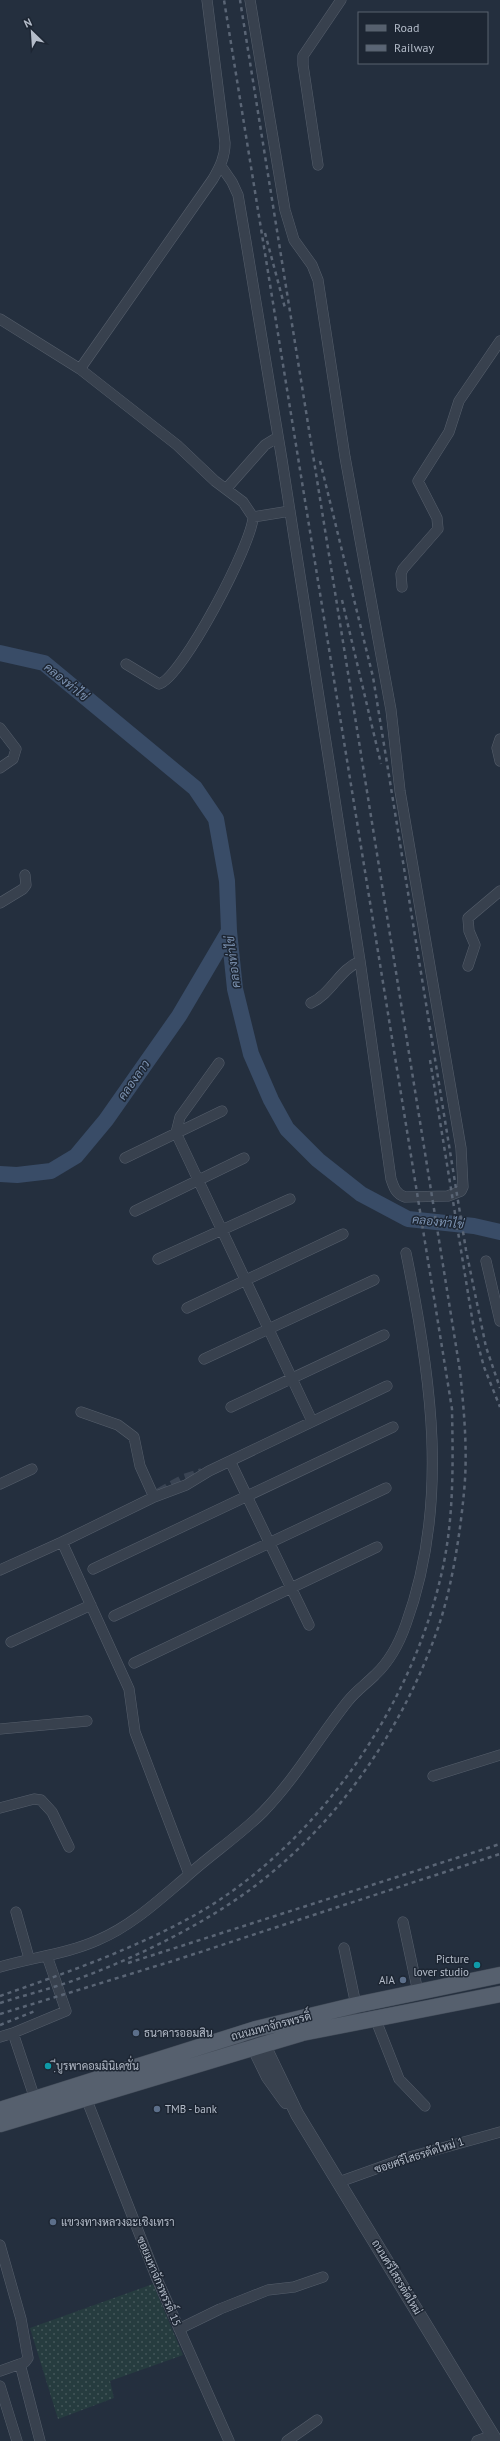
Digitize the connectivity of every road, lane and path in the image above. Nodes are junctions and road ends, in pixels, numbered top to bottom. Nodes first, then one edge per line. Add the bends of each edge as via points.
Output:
1 (207, 0) edge
2 (250, 0) edge
3 (341, 0) edge
4 (318, 165) dead end
5 (220, 166) junction
6 (0, 319) edge
7 (500, 341) edge
8 (80, 370) junction
9 (278, 437) junction
10 (226, 489) junction
11 (290, 511) junction
12 (253, 517) junction
13 (402, 587) dead end
14 (126, 664) dead end
15 (0, 728) edge
16 (500, 739) edge
17 (500, 761) edge
18 (0, 768) edge
19 (25, 875) dead end
20 (500, 890) edge
21 (0, 903) edge
22 (360, 961) junction
23 (468, 966) dead end
24 (312, 1003) dead end
25 (219, 1064) dead end
26 (222, 1111) dead end
27 (176, 1133) junction
28 (125, 1158) dead end
29 (244, 1158) dead end
30 (198, 1180) junction
31 (290, 1199) dead end
32 (135, 1211) dead end
33 (222, 1230) junction
34 (343, 1234) dead end
35 (406, 1253) dead end
36 (158, 1259) dead end
37 (486, 1261) dead end
38 (374, 1280) dead end
39 (246, 1281) junction
40 (187, 1308) dead end
41 (500, 1321) edge
42 (269, 1330) junction
43 (384, 1335) dead end
44 (204, 1359) dead end
45 (292, 1379) junction
46 (386, 1386) dead end
47 (231, 1407) dead end
48 (81, 1412) dead end
49 (312, 1421) junction
50 (393, 1427) dead end
51 (230, 1462) junction
52 (32, 1469) dead end
53 (0, 1484) edge
54 (386, 1488) dead end
55 (246, 1495) junction
56 (154, 1497) junction
57 (62, 1542) junction
58 (269, 1542) junction
59 (377, 1547) dead end
60 (93, 1569) dead end
61 (0, 1570) edge
62 (291, 1588) junction
63 (91, 1604) junction
64 (114, 1616) dead end
65 (309, 1625) dead end
66 (11, 1642) dead end
67 (134, 1663) dead end
68 (87, 1721) dead end
69 (0, 1729) edge
70 (500, 1754) edge
71 (433, 1776) dead end
72 (0, 1808) edge
73 (69, 1847) dead end
74 (189, 1874) junction
75 (16, 1912) dead end
76 (403, 1922) dead end
77 (344, 1948) dead end
78 (47, 1956) junction
79 (29, 1958) junction
80 (0, 1967) edge
81 (500, 1976) edge
82 (418, 1992) junction
83 (500, 1994) edge
84 (356, 2005) junction
85 (375, 2018) junction
86 (251, 2031) junction
87 (13, 2033) junction
88 (0, 2037) edge
89 (258, 2046) junction
90 (86, 2098) junction
91 (35, 2099) junction
92 (426, 2106) dead end
93 (0, 2110) edge
94 (0, 2124) edge
95 (500, 2132) edge
96 (339, 2182) junction
97 (0, 2245) edge
98 (323, 2277) dead end
99 (179, 2329) junction
100 (20, 2364) junction
101 (0, 2371) edge
102 (0, 2386) edge
103 (317, 2420) dead end
104 (494, 2438) edge
105 (17, 2441) edge
106 (40, 2441) edge
107 (229, 2441) edge
108 (287, 2441) edge
109 (477, 2441) edge

1 - 5 street via 224,131 225,154
2 - 22 street via 285,210 294,240 312,265 318,280 345,457 391,710 400,790 461,1148 463,1187 455,1194 437,1198 405,1197 394,1189
3 - 4 street via 303,56 302,65
5 - 8 street
5 - 9 street via 232,182 238,196
6 - 8 street
7 - 13 street via 459,401 449,432 418,481 437,518 438,529 403,569 400,574
8 - 10 street via 177,444
9 - 10 street via 265,445
9 - 11 street
10 - 12 street via 249,508
11 - 12 street
11 - 22 street
12 - 14 street via 251,532 232,572 198,636 175,671 159,684
15 - 18 street via 16,749 13,759
16 - 17 street via 496,748
19 - 21 street via 26,885 23,889
20 - 23 street via 468,918 469,931 475,945
22 - 24 street via 348,968 324,995
25 - 27 street via 180,1117
26 - 27 street
27 - 28 street
27 - 30 street
29 - 30 street
30 - 32 street
30 - 33 street
31 - 33 street
33 - 36 street
33 - 39 street
34 - 39 street
35 - 74 street via 417,1302 431,1404 433,1458 433,1503 423,1563 407,1622 399,1643 388,1661 348,1700 305,1761 263,1811
37 - 41 street
38 - 42 street
39 - 40 street
39 - 42 street
42 - 44 street
42 - 45 street
43 - 45 street
45 - 47 street
45 - 49 street
46 - 49 street
48 - 56 street via 118,1425 134,1437 140,1466
49 - 51 street
50 - 55 street
51 - 55 street
51 - 56 street via 209,1471 186,1486
52 - 53 street
54 - 58 street
55 - 58 street
55 - 60 street
56 - 57 street
57 - 61 street
57 - 63 street
58 - 62 street
58 - 64 street
59 - 62 street
62 - 65 street
62 - 67 street
63 - 66 street
63 - 74 street via 129,1689 135,1732
68 - 69 street
70 - 71 street
72 - 73 street via 34,1799 41,1800 52,1812
74 - 78 street via 136,1919 100,1940 62,1954
75 - 79 street
76 - 82 street
77 - 84 street
78 - 79 street
78 - 87 street via 66,2011
79 - 80 street
81 - 82 main road, ถนนมหาจักรพรรดิ์
82 - 84 main road, ถนนมหาจักรพรรดิ์
83 - 85 main road, ถนนมหาจักรพรรดิ์
84 - 86 main road, ถนนมหาจักรพรรดิ์
85 - 89 main road, ถนนมหาจักรพรรดิ์ via 302,2032
85 - 92 street via 399,2078
86 - 89 street, ถนนศรีโสธรตัดใหม่
86 - 91 main road, ถนนมหาจักรพรรดิ์
87 - 88 street
87 - 91 street
89 - 90 main road, ถนนมหาจักรพรรดิ์
89 - 96 street, ถนนศรีโสธรตัดใหม่ via 268,2077 297,2114
90 - 94 main road, ถนนมหาจักรพรรดิ์
90 - 99 street, ซอยมหาจักรพรรดิ์ 15 via 110,2165
91 - 93 main road, ถนนมหาจักรพรรดิ์
95 - 96 street, ซอยศรีโสธรตัดใหม่ 1 via 406,2158
96 - 104 street, ถนนศรีโสธรตัดใหม่
97 - 100 street via 23,2326 28,2358
98 - 99 street via 294,2287 268,2290
99 - 107 street, ซอยมหาจักรพรรดิ์ 15
100 - 101 street
100 - 106 street
102 - 105 street
103 - 108 street
104 - 109 street

